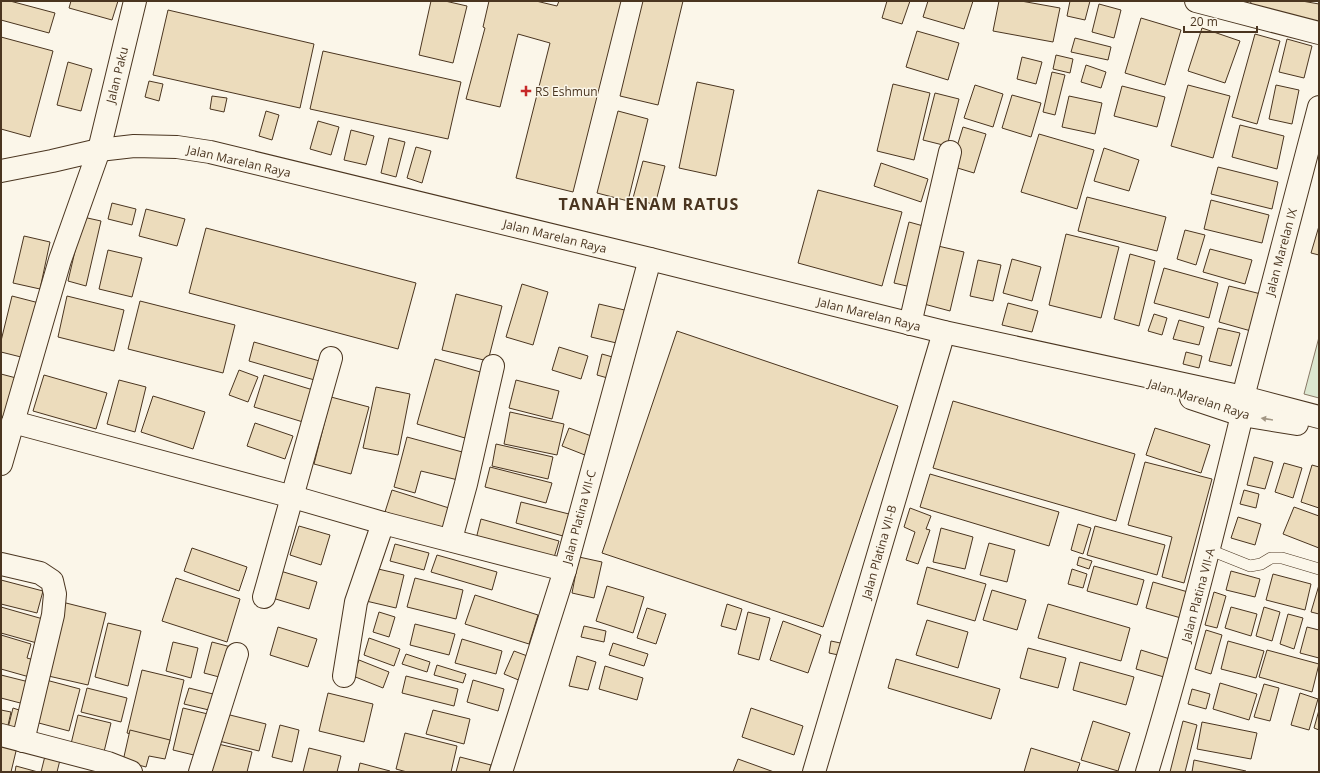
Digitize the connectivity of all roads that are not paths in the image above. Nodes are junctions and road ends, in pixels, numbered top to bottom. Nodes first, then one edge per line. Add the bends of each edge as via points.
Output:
1 (135, 1) edge
2 (1196, 1) edge
3 (1319, 33) edge
4 (1319, 107) edge
5 (99, 150) junction
6 (950, 152) dead end
7 (1, 171) edge
8 (650, 259) junction
9 (910, 324) junction
10 (944, 332) junction
11 (331, 358) dead end
12 (493, 366) dead end
13 (1242, 406) junction
14 (1319, 417) edge
15 (13, 422) junction
16 (1319, 427) edge
17 (1, 464) edge
18 (292, 497) junction
19 (383, 523) junction
20 (451, 539) junction
21 (1210, 550) junction
22 (1, 564) edge
23 (1319, 568) edge
24 (565, 570) junction
25 (264, 597) dead end
26 (237, 654) dead end
27 (344, 676) dead end
28 (1, 736) edge
29 (23, 741) junction
30 (107, 768) edge
31 (131, 772) edge
32 (200, 772) edge
33 (501, 772) edge
34 (814, 772) edge
35 (1148, 772) edge

1 - 5 street, Jalan Paku
2 - 3 street
4 - 13 street, Jalan Marelan IX
5 - 7 street, Jalan Marelan Raya
5 - 8 street, Jalan Marelan Raya via 134,146 177,147 210,152
5 - 15 street, Jalan Paku via 60,260
6 - 9 street
8 - 9 street, Jalan Marelan Raya
8 - 24 street, Jalan Platina VII-C
9 - 10 street, Jalan Marelan Raya
10 - 13 street, Jalan Marelan Raya via 1106,367
10 - 34 street, Jalan Platina VII-B
11 - 18 street
12 - 20 street
13 - 14 street
16 -> 13 street, Jalan Marelan Raya
13 - 21 street, Jalan Platina VII-A
15 - 17 street, Jalan Paku
15 - 18 street
18 - 19 street
18 - 25 street
19 - 20 street
19 - 27 street via 356,602
20 - 24 street
21 - 23 lane via 1250,566 1261,564 1271,558 1282,558
21 - 35 street, Jalan Platina VII-A
22 - 29 street via 40,574 52,581 55,594 54,615
24 - 33 street, Jalan Platina VII-C
26 - 32 street
28 - 29 street
29 - 30 street
30 - 31 street

